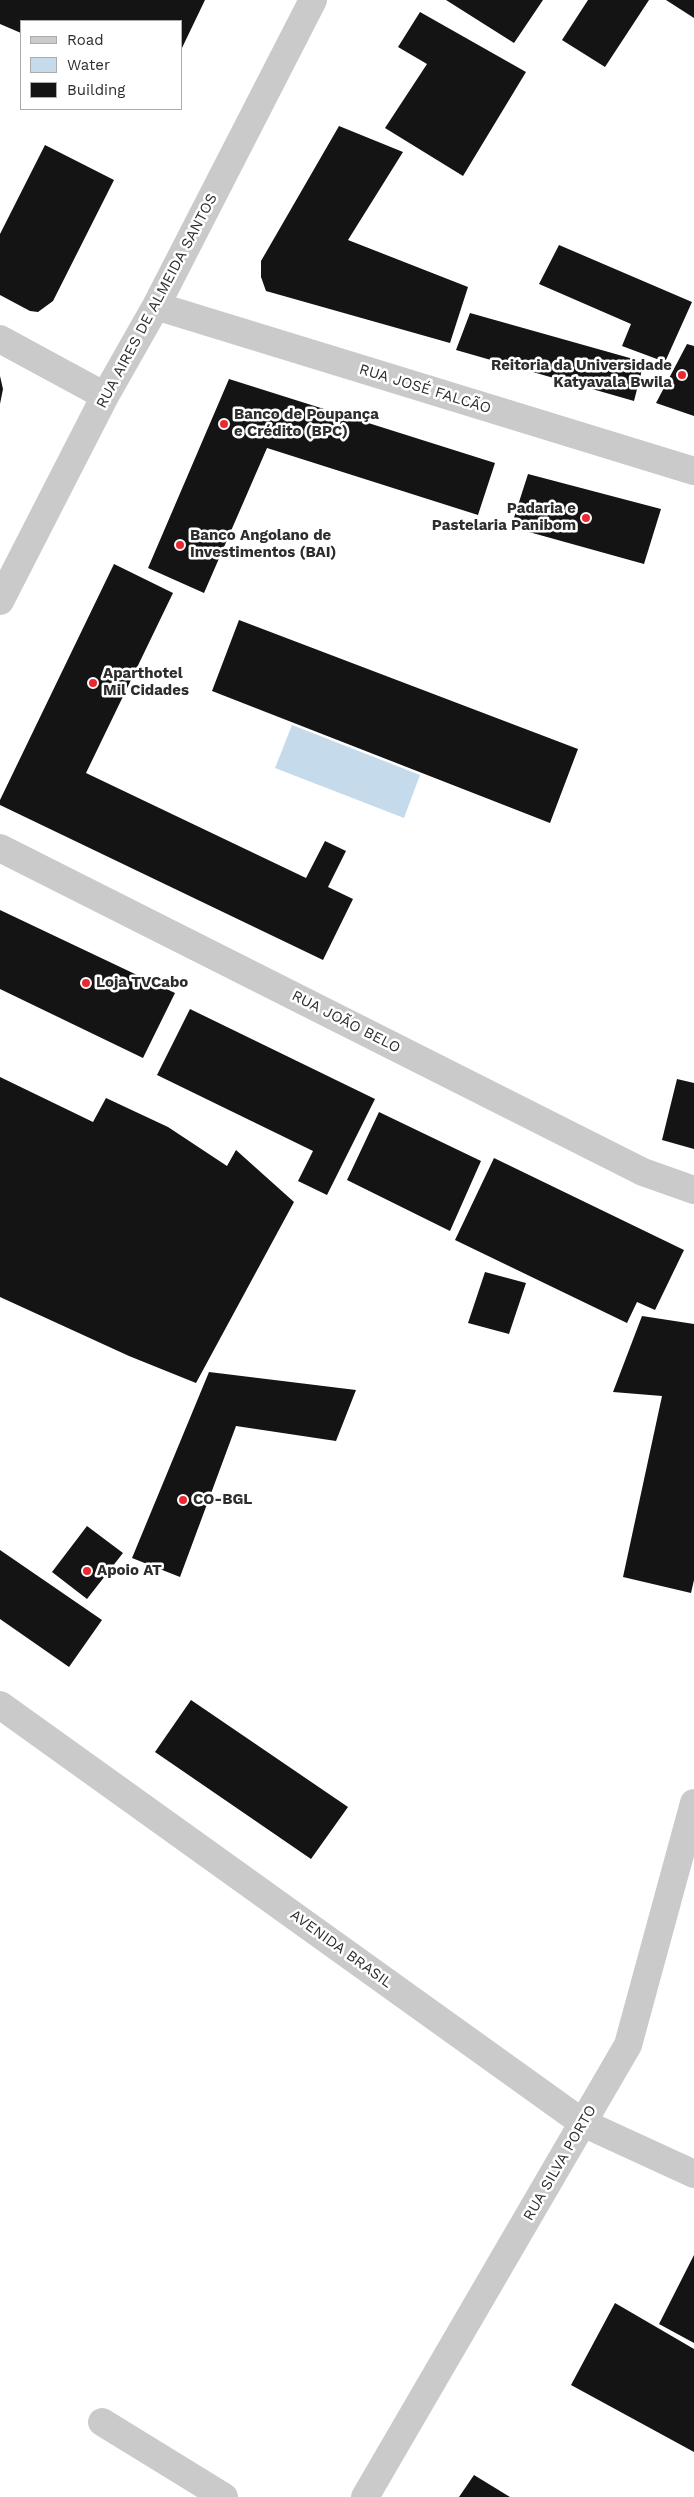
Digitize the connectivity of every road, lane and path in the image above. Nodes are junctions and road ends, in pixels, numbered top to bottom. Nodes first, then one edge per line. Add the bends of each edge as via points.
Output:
1 (313, 0) edge
2 (156, 306) junction
3 (0, 339) edge
4 (106, 396) junction
5 (694, 471) edge
6 (0, 601) edge
7 (0, 848) edge
8 (694, 1190) edge
9 (0, 1704) edge
10 (694, 1803) edge
11 (583, 2123) junction
12 (694, 2174) edge
13 (102, 2422) dead end
14 (224, 2497) edge
15 (365, 2497) edge

1 - 2 street, RUA AIRES DE ALMEIDA SANTOS
2 - 4 street, RUA AIRES DE ALMEIDA SANTOS
2 - 5 street, RUA JOSÉ FALCÃO
3 - 4 street
4 - 6 street, RUA AIRES DE ALMEIDA SANTOS
7 - 8 street, RUA JOÃO BELO via 642,1172
9 - 11 street, AVENIDA BRASIL
10 - 11 street, RUA SILVA PORTO via 628,2045
11 - 12 street, AVENIDA BRASIL
11 - 15 street, RUA SILVA PORTO
13 - 14 street

